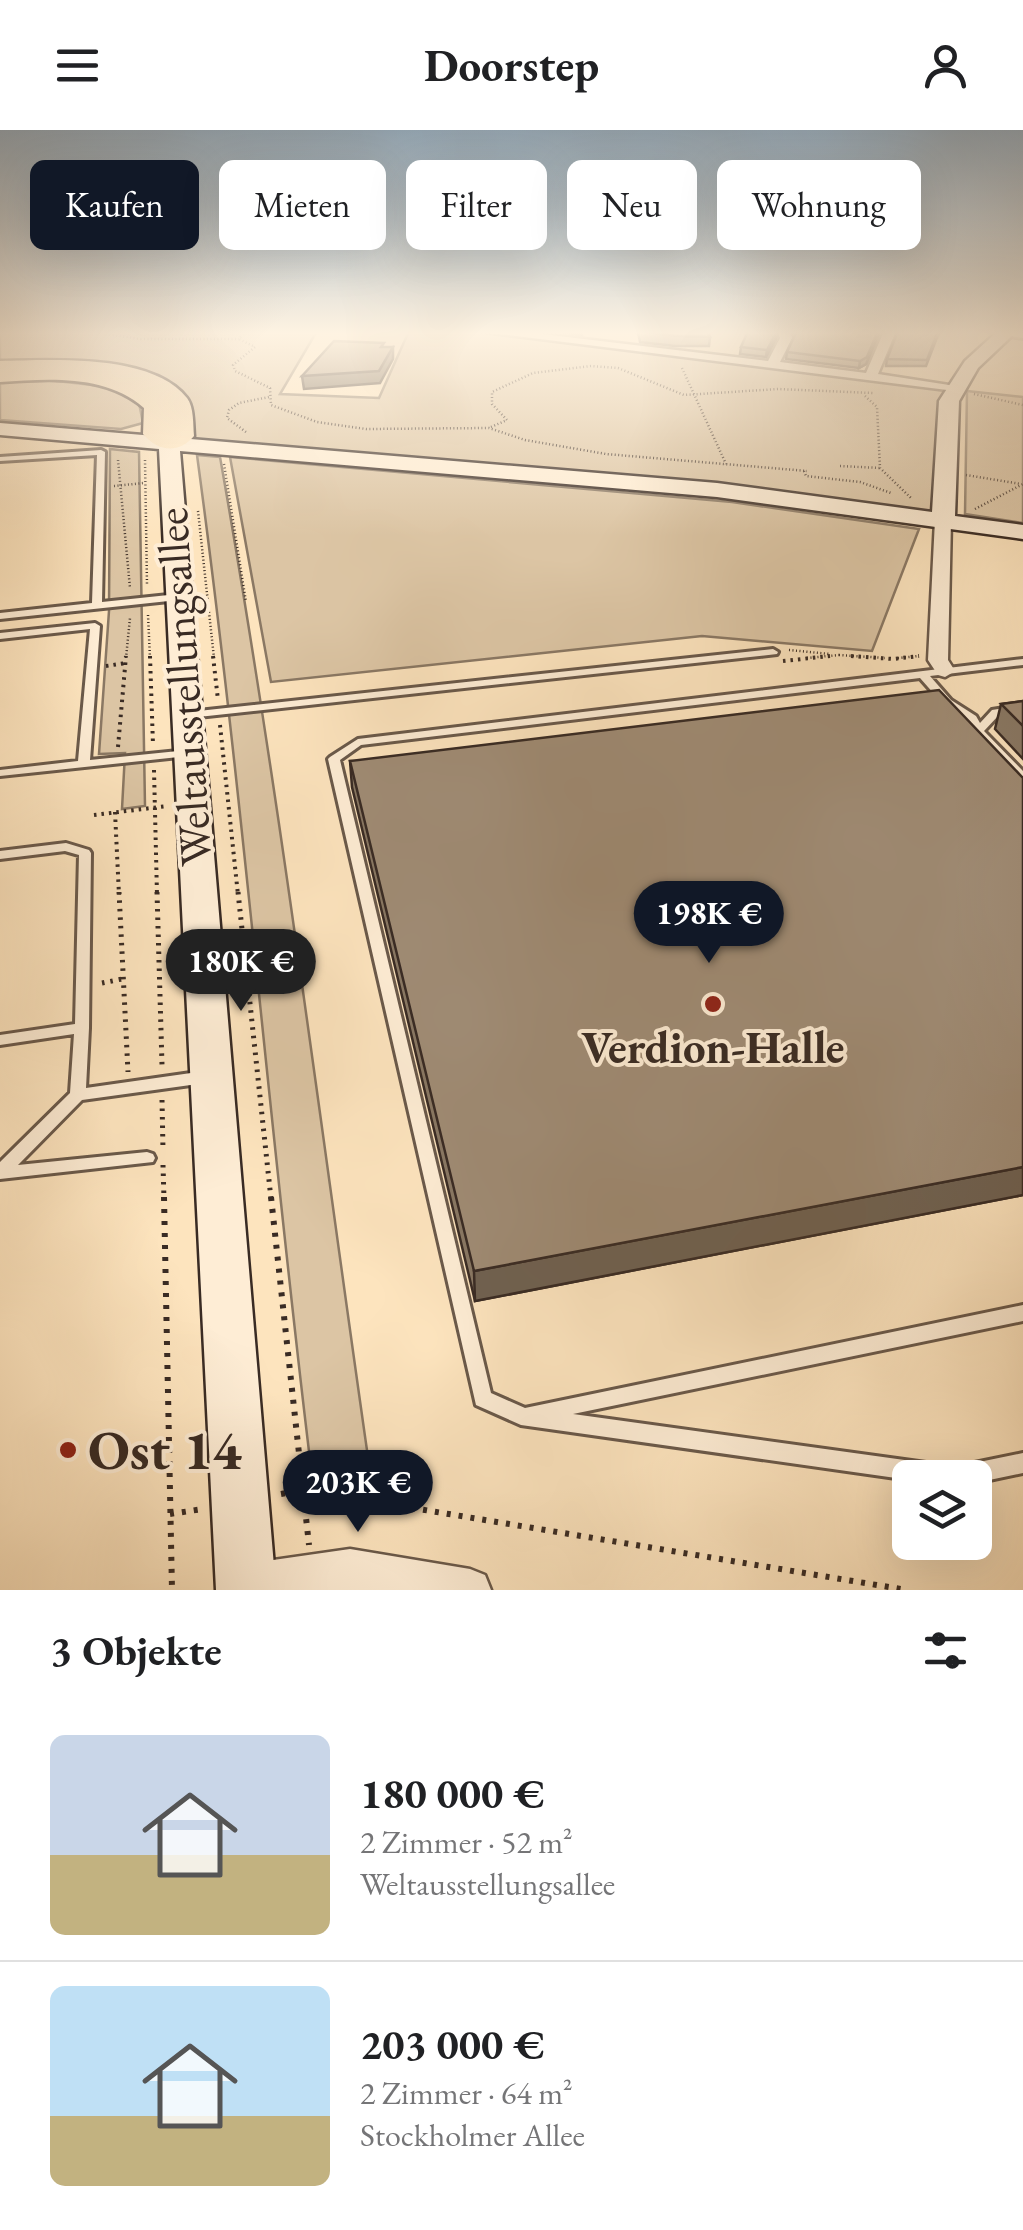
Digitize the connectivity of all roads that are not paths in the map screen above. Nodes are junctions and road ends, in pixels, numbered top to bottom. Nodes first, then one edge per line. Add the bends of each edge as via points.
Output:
1 (147, 399) edge
2 (950, 399) edge
3 (0, 430) edge
4 (152, 450) junction
5 (0, 459) edge
6 (943, 520) junction
7 (1023, 532) edge
8 (163, 598) junction
9 (97, 606) junction
10 (0, 616) edge
11 (0, 636) edge
12 (773, 652) road end
13 (1023, 662) edge
14 (942, 663) junction
15 (922, 674) junction
16 (1023, 708) edge
17 (978, 731) junction
18 (186, 735) junction
19 (84, 763) junction
20 (0, 773) edge
21 (1023, 778) edge
22 (0, 855) edge
23 (82, 1028) junction
24 (0, 1040) edge
25 (210, 1076) junction
26 (78, 1095) junction
27 (146, 1158) dead end
28 (0, 1172) edge
29 (1023, 1312) edge
30 (521, 1416) junction
31 (1023, 1463) edge
32 (246, 1588) edge
33 (470, 1590) edge

1 - 4 highway via 157,406
2 - 6 main road
3 - 4 main road
4 - 6 main road via 717,490
4 - 8 main road, Weltausstellungsallee
5 - 9 lane via 102,452
6 - 7 main road
6 - 14 street
8 - 9 lane
8 - 18 main road, Weltausstellungsallee
9 - 10 lane
11 - 19 lane via 95,626
12 - 18 lane
13 - 14 lane
14 - 15 lane
15 - 17 lane
15 - 30 lane via 358,742 334,759 484,1399
16 - 17 lane via 996,712
17 - 21 lane
18 - 19 lane
18 - 25 main road, Weltausstellungsallee via 173,806
19 - 20 lane
22 - 23 lane via 66,847 84,852
23 - 24 lane
23 - 26 lane
25 - 26 lane
25 - 32 main road, Weltausstellungsallee
26 - 28 lane
27 - 28 lane
29 - 30 lane
30 - 31 lane via 955,1477
32 - 33 street via 350,1570

